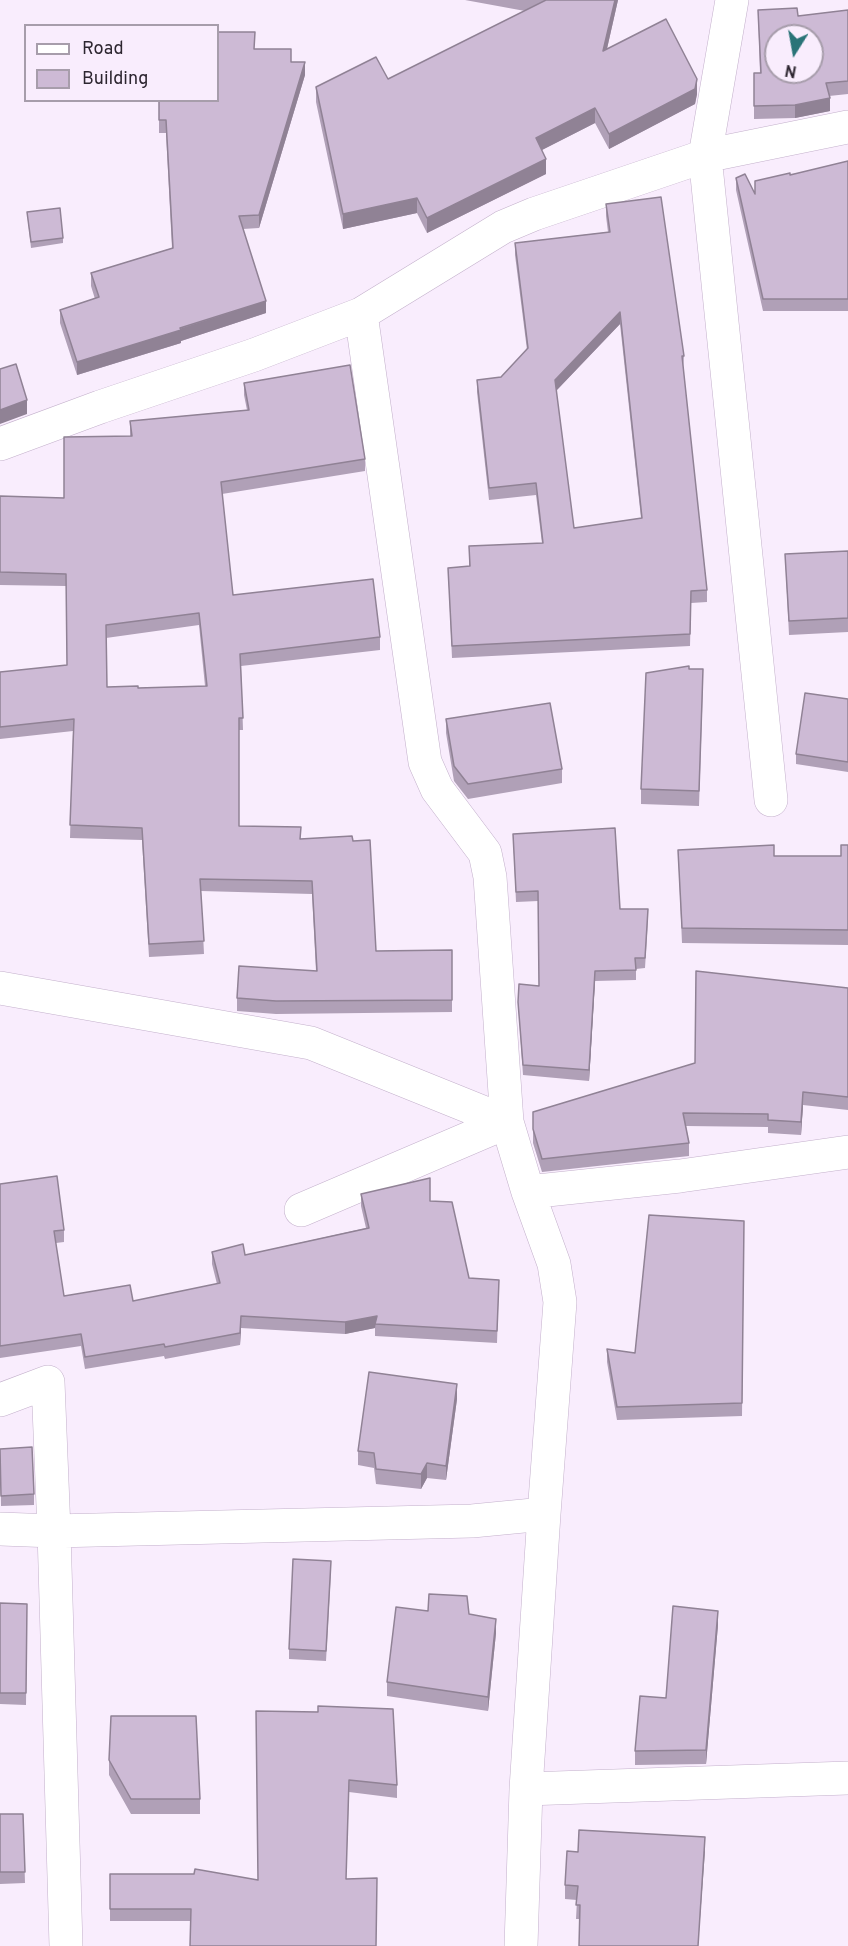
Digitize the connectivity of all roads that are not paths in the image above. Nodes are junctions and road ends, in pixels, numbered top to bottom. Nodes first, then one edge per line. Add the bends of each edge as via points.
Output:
1 (732, 0) edge
2 (848, 127) edge
3 (705, 156) junction
4 (361, 314) junction
5 (0, 444) edge
6 (771, 800) dead end
7 (0, 988) edge
8 (507, 1122) junction
9 (848, 1152) edge
10 (528, 1192) junction
11 (302, 1210) dead end
12 (0, 1400) edge
13 (544, 1514) junction
14 (0, 1529) edge
15 (54, 1531) junction
16 (848, 1778) edge
17 (526, 1789) junction
18 (66, 1946) edge
19 (521, 1946) edge

1 - 3 street
2 - 3 street
3 - 4 street via 503,227
3 - 6 street
4 - 5 street
4 - 8 street via 425,762 437,789 485,853 490,878
7 - 8 street via 311,1043
8 - 10 street
8 - 11 street
9 - 10 street
10 - 13 street via 554,1264 560,1302
12 - 15 street via 48,1382
13 - 15 street via 472,1521
13 - 17 street
14 - 15 street
15 - 18 street
16 - 17 street
17 - 19 street

